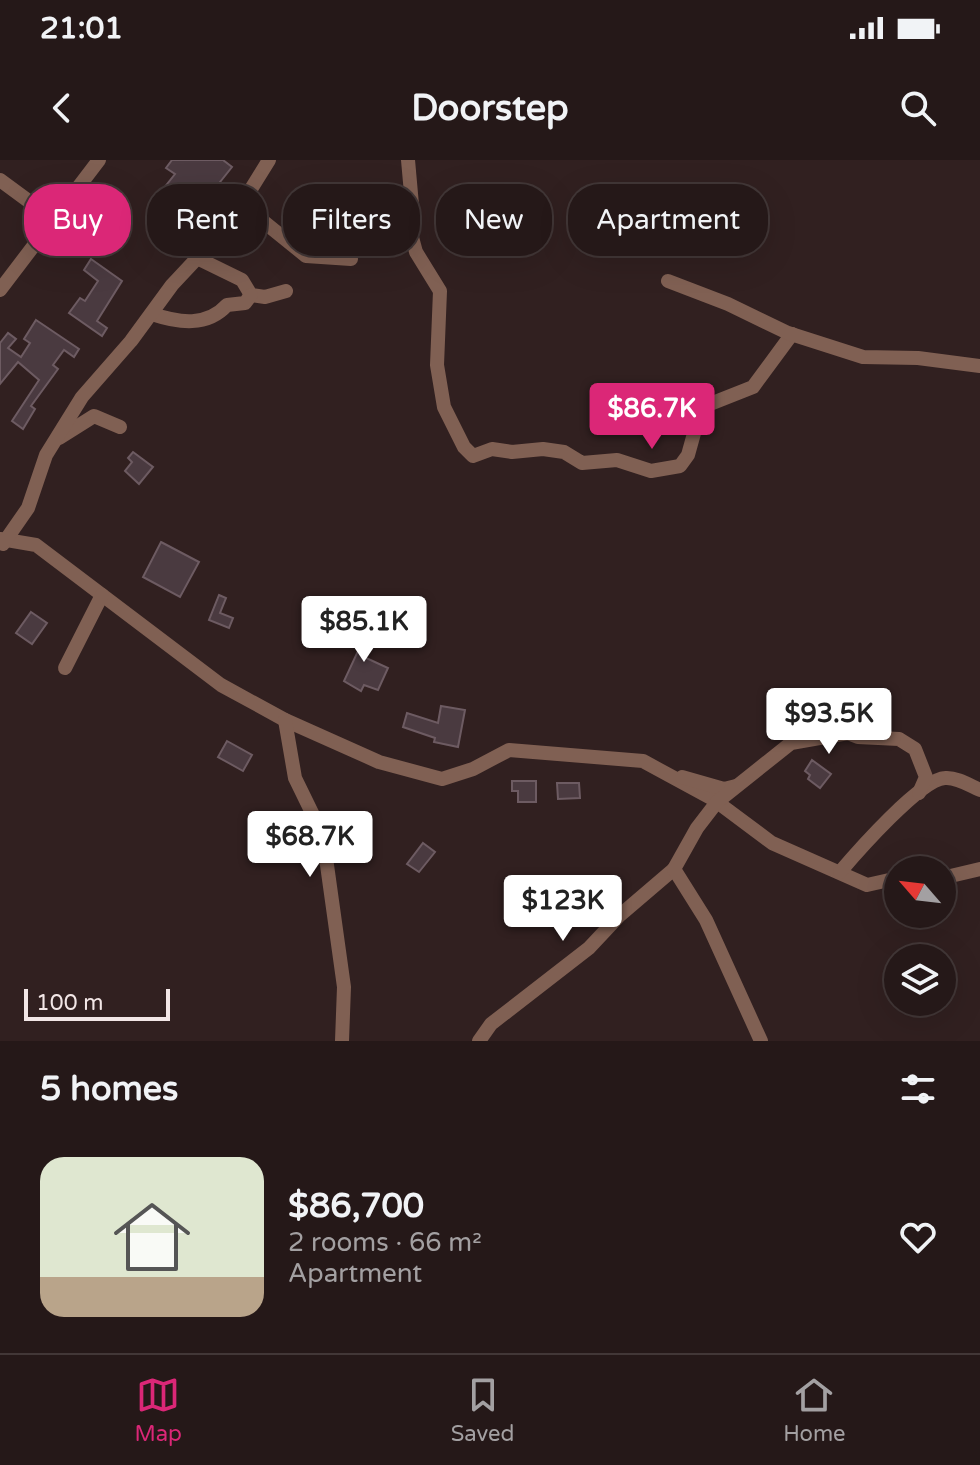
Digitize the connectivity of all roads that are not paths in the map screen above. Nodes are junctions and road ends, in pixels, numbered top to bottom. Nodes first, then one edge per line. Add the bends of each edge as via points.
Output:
1 (99, 160) edge
2 (269, 160) edge
3 (408, 160) edge
4 (0, 180) edge
5 (80, 184) edge
6 (254, 184) edge
7 (24, 198) edge
8 (267, 224) edge
9 (25, 256) edge
10 (202, 256) edge
11 (199, 259) junction
12 (351, 259) dead end
13 (668, 281) dead end
14 (0, 290) edge
15 (286, 291) dead end
16 (251, 295) junction
17 (152, 314) junction
18 (792, 334) junction
19 (980, 366) edge
20 (120, 427) dead end
21 (56, 440) junction
22 (2, 542) edge
23 (102, 595) junction
24 (65, 668) dead end
25 (285, 720) junction
26 (674, 775) junction
27 (736, 786) junction
28 (980, 790) edge
29 (919, 793) junction
30 (715, 801) junction
31 (674, 869) junction
32 (980, 869) edge
33 (840, 872) junction
34 (956, 875) edge
35 (884, 881) edge
36 (342, 1041) edge
37 (479, 1041) edge
38 (761, 1041) edge

1 - 5 street
2 - 6 street
3 - 18 street via 415,206 407,219 409,229 416,252 440,291 441,395 473,456 492,449 543,449 564,452 582,463 617,460 651,471 680,466 698,419 710,404 753,387
4 - 7 street
8 - 12 street via 306,256
9 - 14 street
10 - 11 street
11 - 16 street via 242,280
11 - 17 street
13 - 18 street
15 - 16 street
16 - 17 street via 245,303 227,305 202,321 175,322
17 - 21 street via 82,397
18 - 19 street via 863,357
20 - 21 street via 94,416
21 - 22 street via 28,508
22 - 23 street via 36,545
23 - 24 street
23 - 25 street via 221,685
25 - 26 street via 379,762 442,779 509,750 643,761
25 - 36 street via 295,778 316,821 327,865 344,987
26 - 27 street via 724,789
26 - 30 street
27 - 29 street via 791,743 848,733 899,739 915,749 926,777
27 - 30 street
28 - 29 street via 942,777
29 - 33 street
30 - 31 street
30 - 33 street via 772,843
31 - 37 street via 589,948 500,1016
31 - 38 street via 706,920
32 - 34 street
33 - 35 street via 867,885

